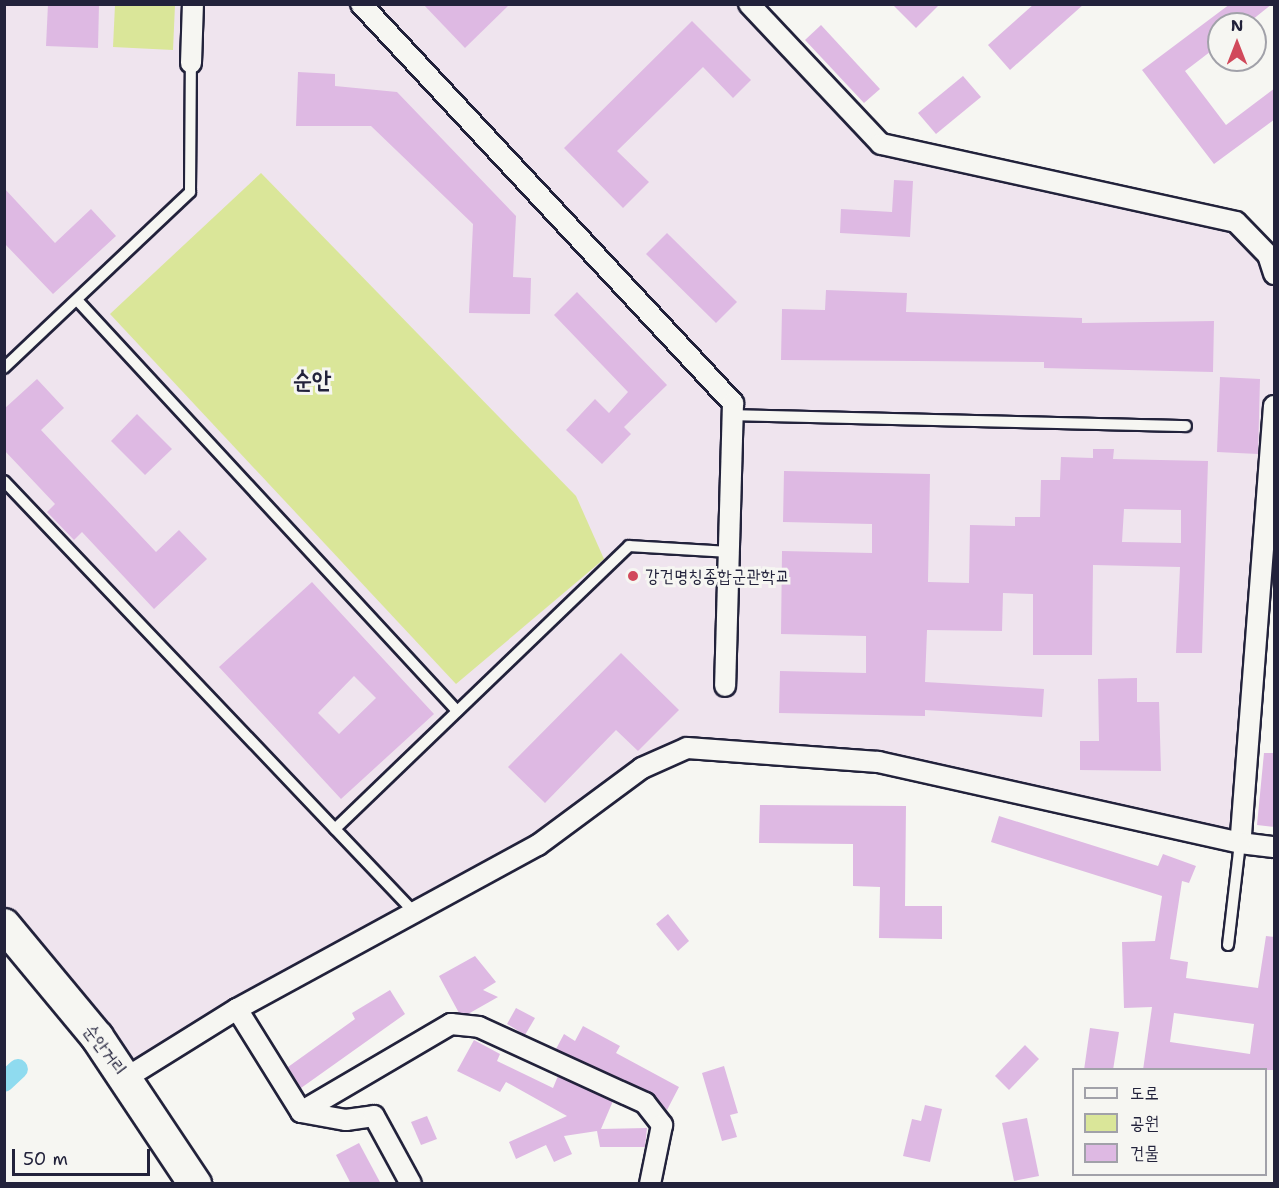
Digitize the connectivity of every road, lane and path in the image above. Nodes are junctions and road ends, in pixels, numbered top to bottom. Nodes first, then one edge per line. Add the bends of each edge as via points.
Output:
1 (193, 4) edge
2 (361, 4) edge
3 (749, 4) edge
4 (191, 63) joint
5 (1275, 274) edge
6 (77, 300) junction
7 (4, 368) edge
8 (1275, 405) edge
9 (733, 415) junction
10 (1186, 426) dead end
11 (4, 481) edge
12 (729, 552) junction
13 (725, 687) dead end
14 (458, 711) junction
15 (335, 829) junction
16 (1240, 843) junction
17 (1275, 847) edge
18 (414, 912) junction
19 (4, 926) edge
20 (1228, 945) dead end
21 (237, 1009) junction
22 (126, 1078) junction
23 (301, 1112) junction
24 (195, 1184) edge
25 (411, 1184) edge
26 (650, 1184) edge

1 - 4 street
2 - 9 street via 733,403
3 - 5 street via 881,144 1236,222 1268,255
4 - 6 lane via 190,192
6 - 7 lane
6 - 14 lane
8 - 16 street
9 - 10 lane
9 - 12 street
11 - 15 lane
12 - 13 street
12 - 14 lane via 629,546
14 - 15 lane
15 - 18 lane
16 - 17 street
16 - 18 street via 879,762 687,748 642,768 538,845
16 - 20 lane
18 - 21 street
19 - 22 main road, 순안거리
21 - 22 street
21 - 23 street
22 - 24 main road, 순안거리
23 - 25 street via 346,1120 374,1116
23 - 26 street via 451,1024 479,1027 645,1103 662,1125

